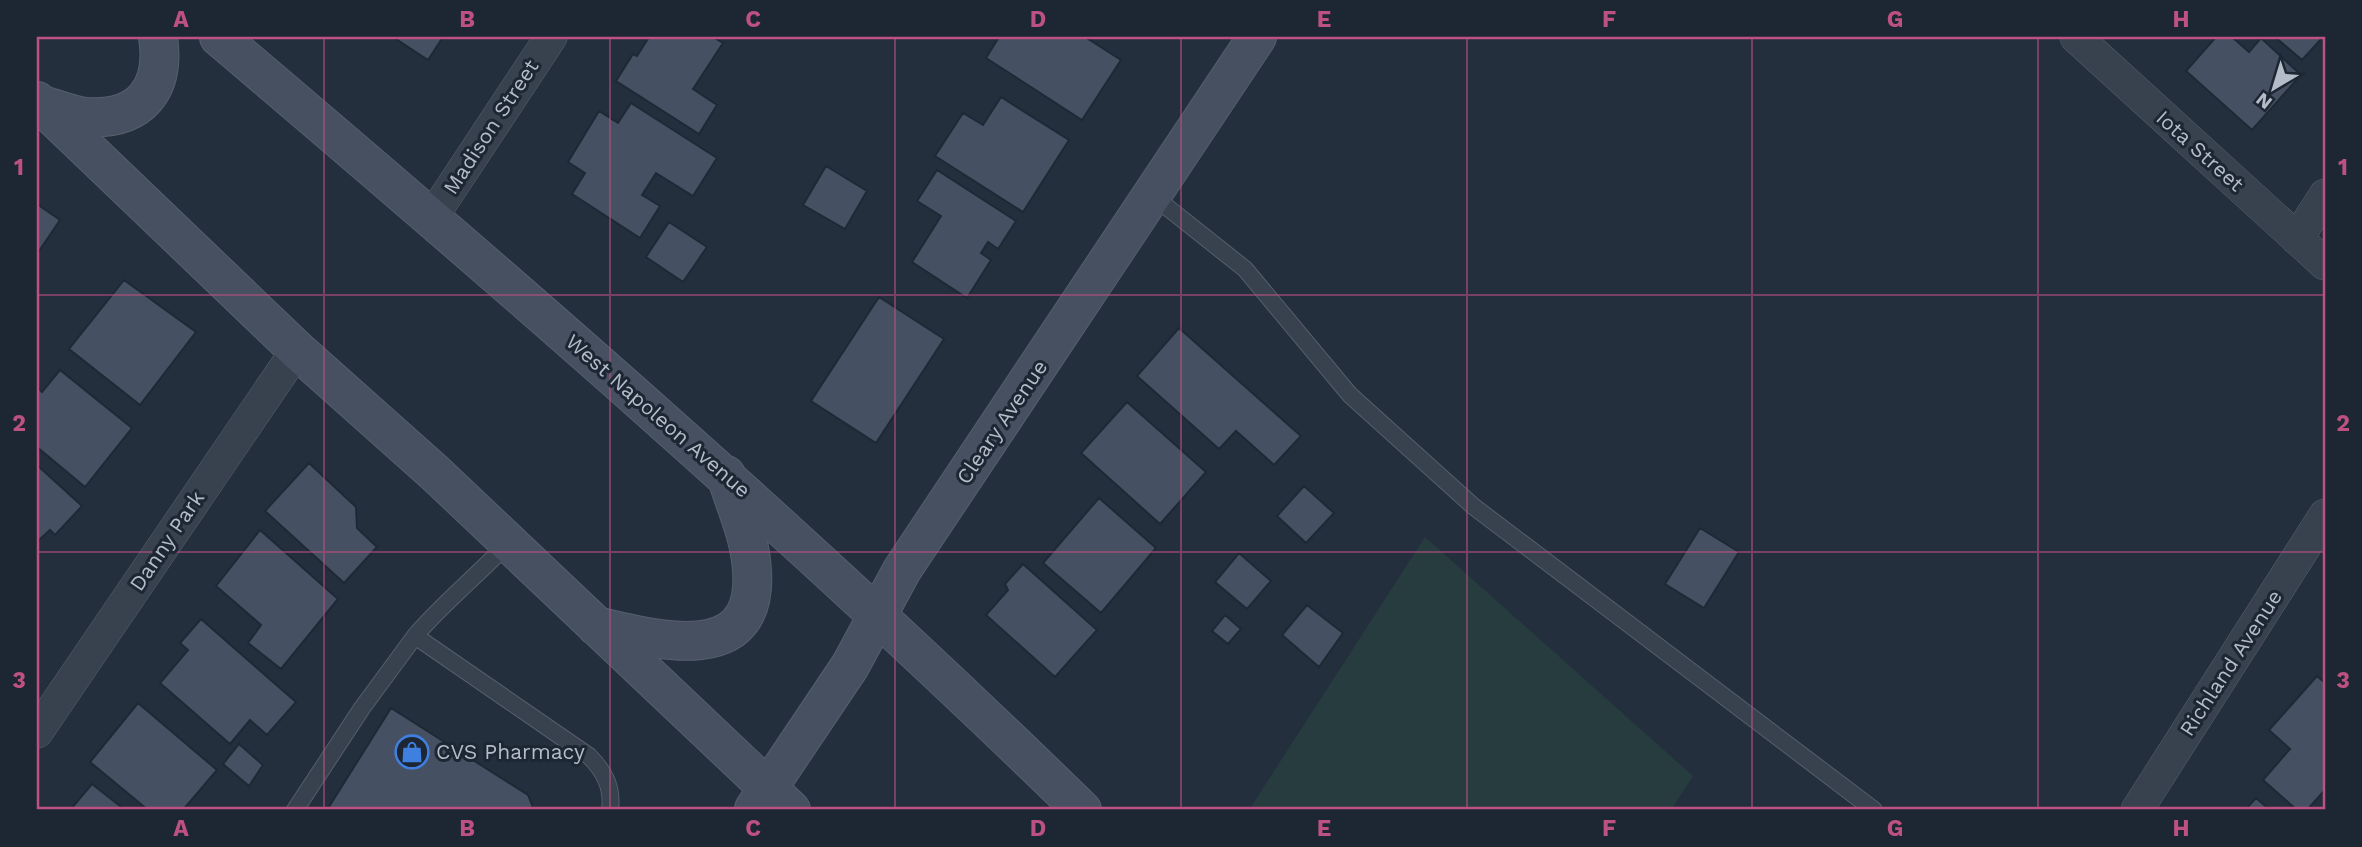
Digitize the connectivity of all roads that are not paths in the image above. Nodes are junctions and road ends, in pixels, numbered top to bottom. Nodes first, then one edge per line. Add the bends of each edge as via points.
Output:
1 (158, 37) edge
2 (219, 37) edge
3 (551, 37) edge
4 (1257, 37) edge
5 (2076, 37) edge
6 (39, 103) edge
7 (2325, 195) edge
8 (1153, 196) junction
9 (432, 218) junction
10 (2297, 239) junction
11 (2325, 264) edge
12 (297, 350) junction
13 (725, 474) junction
14 (2325, 516) edge
15 (508, 543) junction
16 (879, 615) junction
17 (594, 626) junction
18 (415, 636) junction
19 (37, 732) edge
20 (771, 803) edge
21 (296, 810) edge
22 (610, 810) edge
23 (1082, 810) edge
24 (1874, 810) edge
25 (2137, 810) edge

1 - 6 main road via 162,62 153,88 137,106 114,117 82,117
2 - 9 main road, West Napoleon Avenue
3 - 9 street, Madison Street
4 - 8 main road, Cleary Avenue
5 - 10 street, Iota Street
6 - 12 main road
7 - 10 street
8 - 16 main road, Cleary Avenue via 902,570
8 - 24 lane via 1245,269 1350,395 1473,506
9 - 13 main road, West Napoleon Avenue
10 - 11 street, Iota Street
12 - 15 main road
12 - 19 street, Danny Park
13 - 16 main road, West Napoleon Avenue
13 - 17 main road via 748,547 753,583 748,606 734,627 716,639 690,642 656,640
14 - 25 street, Richland Avenue
15 - 17 main road
15 - 18 lane
16 - 20 main road, Cleary Avenue
16 - 23 main road, West Napoleon Avenue
17 - 20 main road
18 - 21 lane
18 - 22 lane via 589,756 604,771

